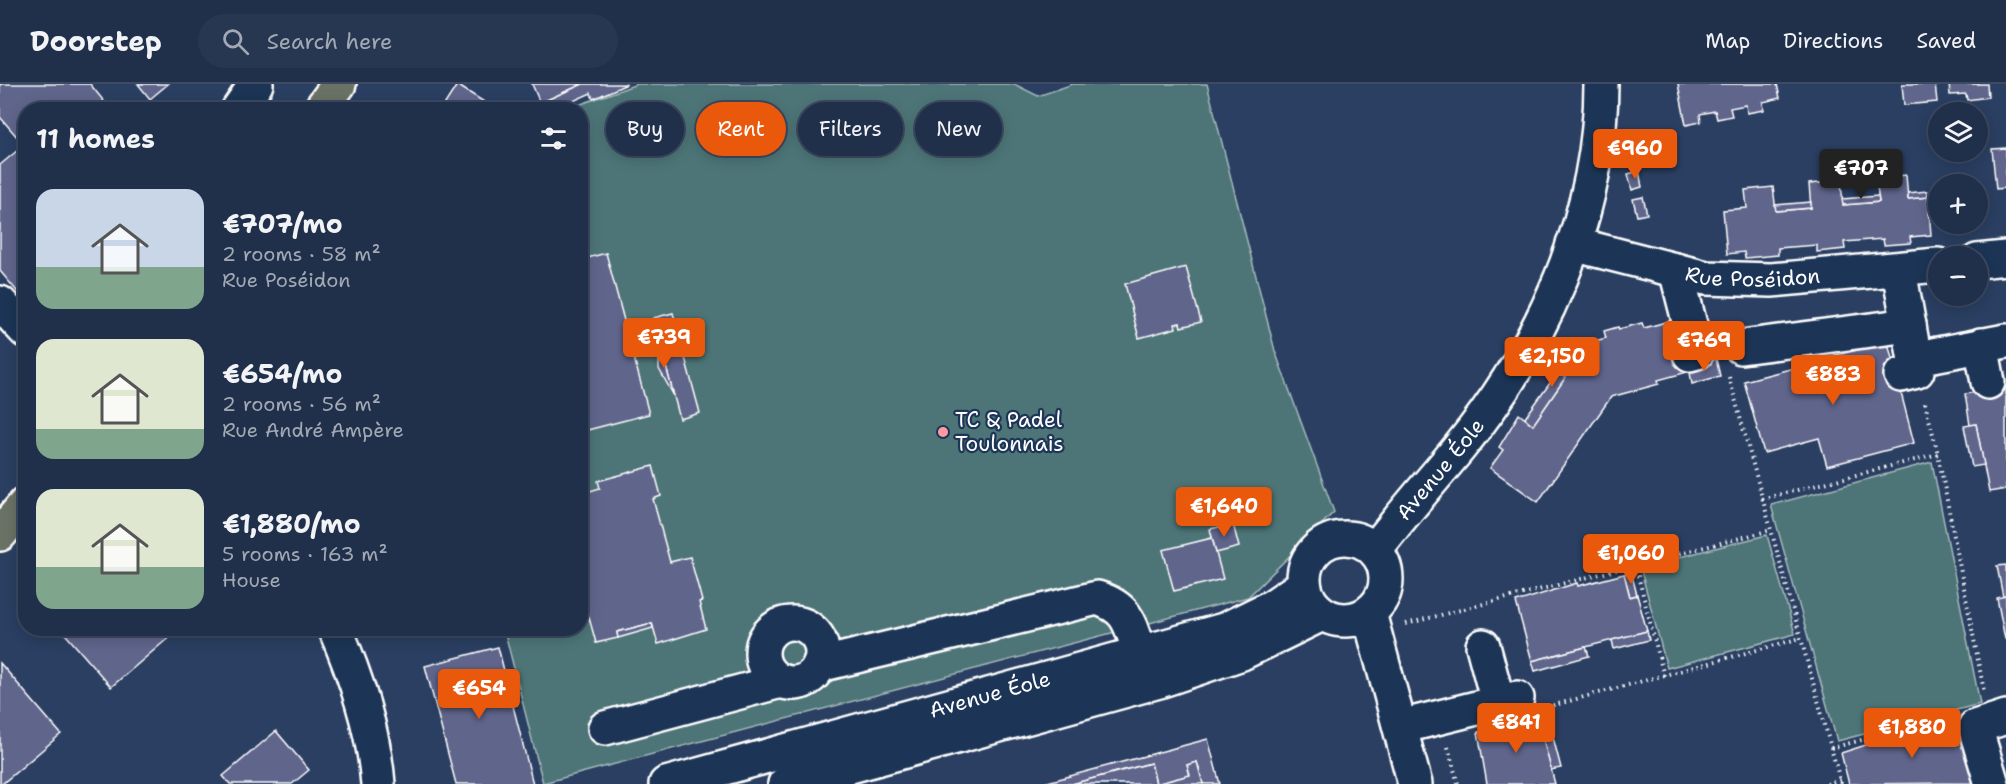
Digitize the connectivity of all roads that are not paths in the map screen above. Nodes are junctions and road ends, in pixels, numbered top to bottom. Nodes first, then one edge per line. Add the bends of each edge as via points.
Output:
1 (256, 84) edge
2 (339, 84) edge
3 (1602, 84) edge
4 (244, 102) edge
5 (326, 102) edge
6 (1573, 244) junction
7 (2006, 258) edge
8 (1988, 260) edge
9 (1928, 267) edge
10 (1676, 270) junction
11 (1899, 270) junction
12 (0, 303) edge
13 (18, 322) edge
14 (1909, 326) junction
15 (1994, 343) edge
16 (1690, 354) dead end
17 (1735, 360) road end
18 (1988, 382) dead end
19 (18, 513) edge
20 (0, 534) edge
21 (1375, 550) junction
22 (1304, 585) junction
23 (1322, 614) junction
24 (1372, 623) junction
25 (338, 636) edge
26 (1483, 646) dead end
27 (1140, 653) junction
28 (819, 665) junction
29 (781, 681) junction
30 (1998, 720) edge
31 (1400, 727) junction
32 (605, 728) dead end
33 (378, 784) edge
34 (666, 784) edge
35 (785, 784) edge
36 (1415, 784) edge
37 (1992, 784) edge

1 - 4 street
2 - 5 main road
3 - 6 street, Avenue Éole via 1594,169
6 - 10 street, Rue Poséidon
6 - 21 street, Avenue Éole via 1554,296 1508,379 1460,447 1404,510
7 - 8 street
9 - 11 street, Rue Poséidon
10 - 11 street, Rue Poséidon via 1706,278 1771,280
10 - 16 street via 1697,352
11 - 14 street
12 - 13 street
14 - 15 street via 1917,367
14 - 17 street
15 - 18 street
19 - 20 main road
21 - 22 street via 1350,538 1322,544 1305,567
21 - 24 street via 1387,575
22 - 23 street
22 - 27 street, Avenue Éole via 1273,606 1224,630
23 - 24 street via 1335,620
23 - 35 street, Avenue Éole via 1242,653 1159,681
24 - 31 street
25 - 33 street via 351,667 376,761
26 - 31 street via 1508,700
27 - 28 street via 1127,616 1114,603 1097,598
27 - 34 street, Avenue Éole
28 - 29 street via 801,682
28 - 29 street via 822,651 815,634 799,624 780,626 766,638 762,658 765,668
29 - 32 street
30 - 37 street via 1975,726
31 - 36 street

